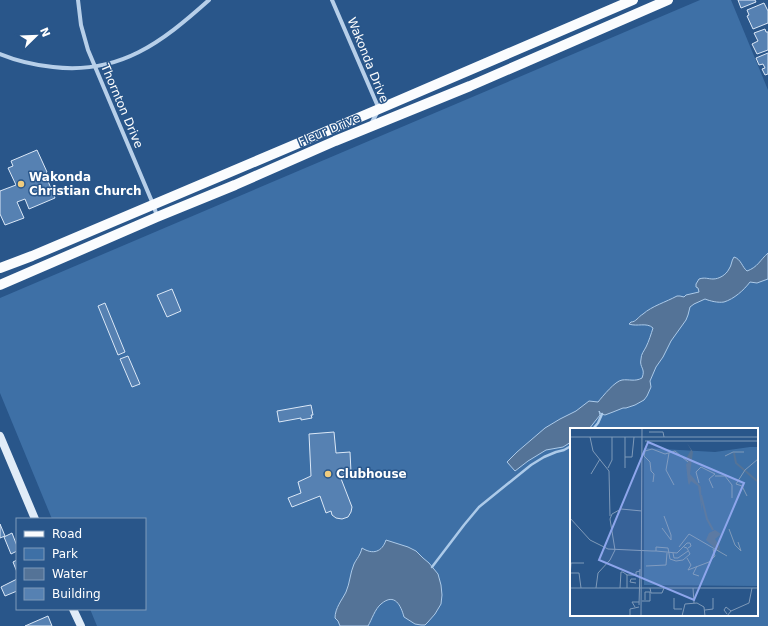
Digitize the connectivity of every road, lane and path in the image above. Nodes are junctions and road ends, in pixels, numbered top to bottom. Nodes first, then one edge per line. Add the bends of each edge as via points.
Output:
1 (78, 0) edge
2 (209, 0) edge
3 (332, 0) edge
4 (633, 0) edge
5 (668, 0) edge
6 (0, 54) edge
7 (95, 67) junction
8 (379, 109) junction
9 (370, 126) junction
10 (153, 204) junction
11 (157, 217) junction
12 (0, 268) edge
13 (0, 285) edge
14 (0, 436) edge
15 (35, 518) edge
16 (73, 610) edge
17 (80, 626) edge

1 - 7 street, Thornton Drive via 81,26
2 - 7 street via 170,34 150,46 130,56
3 - 8 street, Wakonda Drive
4 - 8 main road, Fleur Drive
5 - 9 main road, Fleur Drive via 470,86
6 - 7 street via 42,66 80,69
7 - 10 street, Thornton Drive
8 - 9 street, Wakonda Drive
8 - 10 main road, Fleur Drive
9 - 11 main road, Fleur Drive
10 - 11 street, Thornton Drive
10 - 12 main road, Fleur Drive
11 - 13 main road, Fleur Drive
14 - 15 street
16 - 17 street

